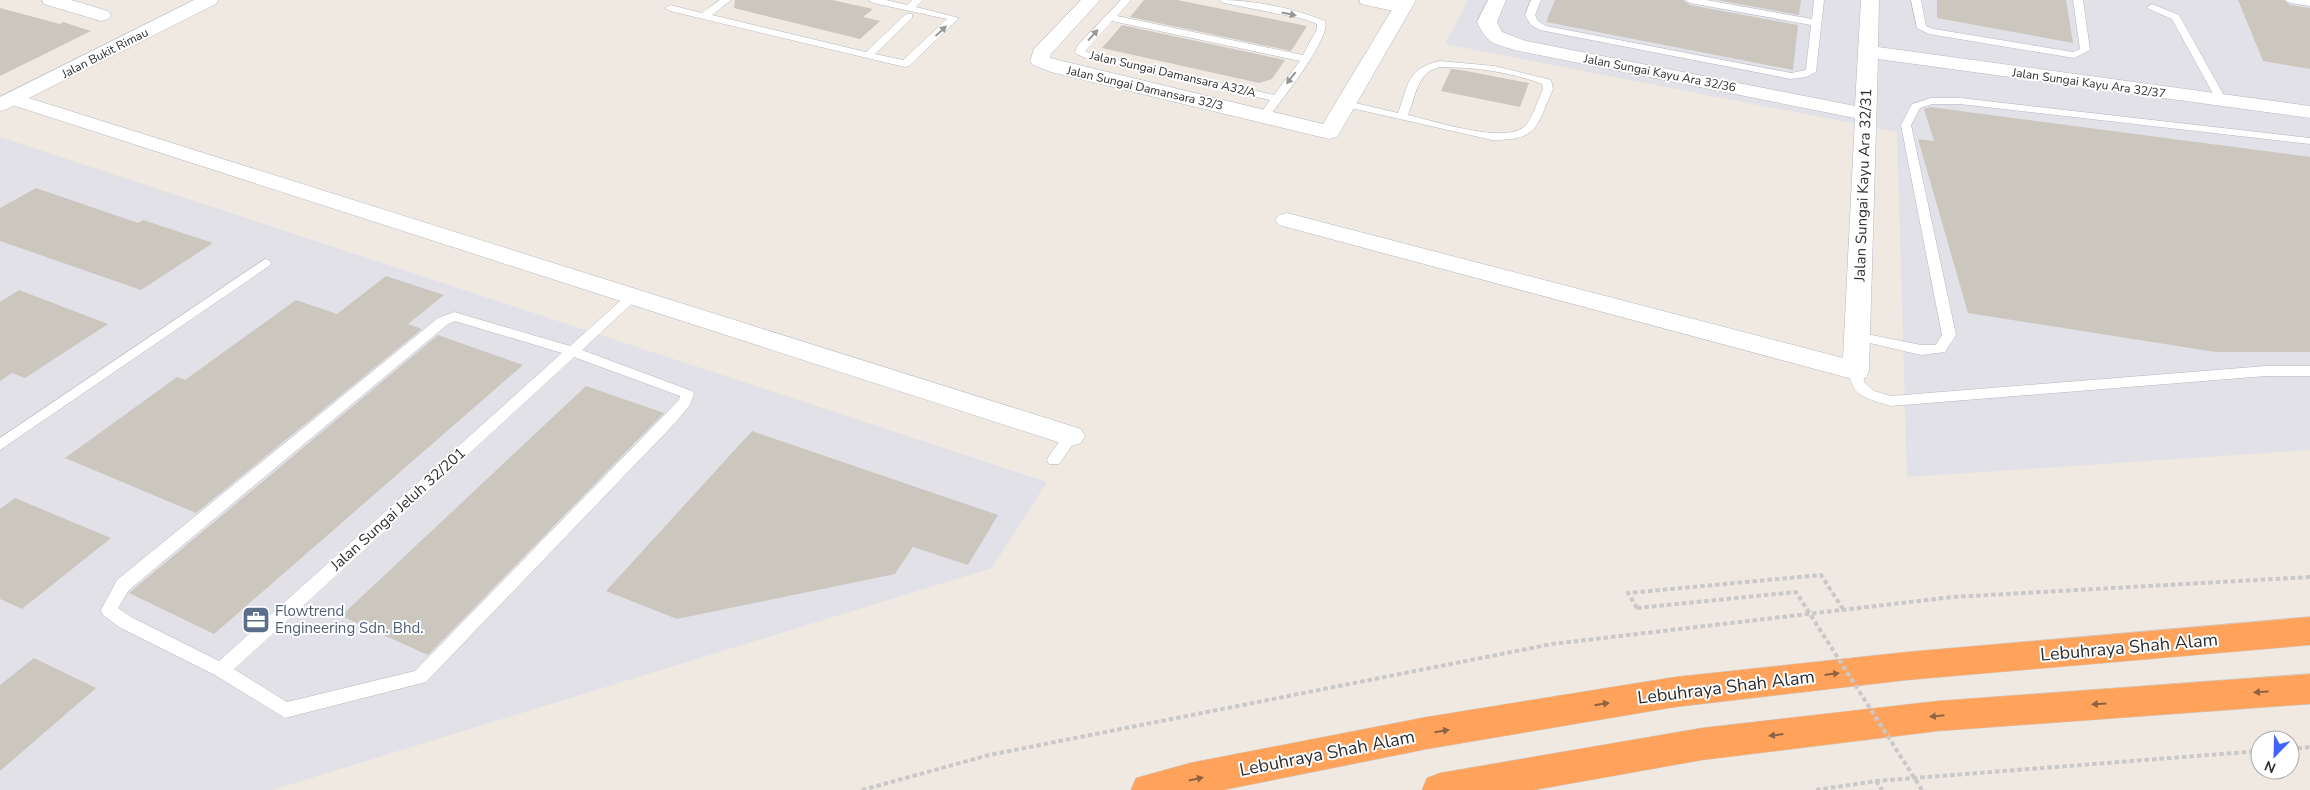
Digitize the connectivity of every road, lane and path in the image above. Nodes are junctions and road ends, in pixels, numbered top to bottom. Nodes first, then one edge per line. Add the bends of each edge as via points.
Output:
1 (51, 0) edge
2 (209, 0) edge
3 (681, 0) edge
4 (726, 0) edge
5 (873, 0) edge
6 (918, 0) edge
7 (1091, 0) edge
8 (1126, 0) edge
9 (1224, 0) edge
10 (1368, 0) edge
11 (1498, 0) edge
12 (1536, 0) edge
13 (1690, 0) edge
14 (1819, 0) edge
15 (1870, 0) edge
16 (1916, 0) edge
17 (2078, 0) edge
18 (2290, 0) edge
19 (1405, 3) edge
20 (2310, 3) edge
21 (2152, 7) dead end
22 (909, 12) junction
23 (101, 15) dead end
24 (704, 16) junction
25 (1109, 17) junction
26 (1816, 23) junction
27 (1868, 52) junction
28 (868, 55) junction
29 (1306, 59) junction
30 (1276, 98) junction
31 (2222, 101) junction
32 (6, 102) edge
33 (1347, 104) junction
34 (2310, 112) edge
35 (1866, 114) junction
36 (1264, 116) junction
37 (1402, 117) junction
38 (2310, 141) edge
39 (1287, 220) dead end
40 (266, 263) dead end
41 (632, 297) junction
42 (1857, 336) junction
43 (572, 351) junction
44 (1856, 371) junction
45 (2310, 371) edge
46 (1071, 436) joint
47 (0, 445) edge
48 (1054, 460) dead end
49 (2310, 578) edge
50 (1844, 610) junction
51 (2310, 631) edge
52 (221, 670) junction
53 (2310, 689) edge
54 (2250, 752) edge
55 (1876, 781) junction
56 (862, 790) edge
57 (1149, 790) edge
58 (1440, 790) edge
59 (1816, 790) edge
60 (1882, 790) edge
61 (1922, 790) edge

1 - 23 street
2 - 32 street, Jalan Bukit Rimau
3 - 24 lane via 670,8
4 - 24 lane
5 - 22 lane
6 - 22 lane
7 - 36 street, Jalan Sungai Damansara 32/3 via 1041,53 1040,60 1051,66
8 - 25 lane, Jalan Sungai Damansara A32/A
9 -> 29 lane via 1322,23
10 - 19 street
11 - 35 street, Jalan Sungai Kayu Ara 32/36 via 1487,22 1494,36 1521,46
12 - 26 lane via 1530,15 1534,23 1543,28 1791,76 1811,72
13 - 26 lane
14 - 26 lane
15 - 27 street, Jalan Sungai Kayu Ara 32/31
16 - 17 lane via 1922,28 1932,32 2074,55 2086,50
18 - 20 lane
19 - 33 street
21 - 31 lane via 2176,17
22 - 28 lane
28 -> 22 lane via 906,64 954,18
24 - 28 lane
25 - 29 lane
30 -> 25 lane, Jalan Sungai Damansara A32/A via 1080,52
27 - 31 street, Jalan Sungai Kayu Ara 32/37
27 - 35 street, Jalan Sungai Kayu Ara 32/31
29 -> 30 lane
30 - 36 lane
31 - 34 street, Jalan Sungai Kayu Ara 32/37
32 - 41 street
33 - 36 street, Jalan Sungai Damansara 32/3 via 1329,132
33 - 37 lane
35 - 42 street, Jalan Sungai Kayu Ara 32/31
37 - 37 lane via 1419,72 1428,65 1448,62 1547,82 1548,89 1530,128 1514,137 1492,136
38 - 42 lane via 1960,101 1931,101 1916,106 1906,125 1949,335 1940,349 1922,350
39 - 44 street
40 - 47 lane
41 - 43 lane, Jalan Sungai Jeluh 32/201
41 - 46 street
42 - 44 street, Jalan Sungai Kayu Ara 32/31
43 - 52 lane, Jalan Sungai Jeluh 32/201
43 - 52 lane via 454,316 442,321 123,585 109,610 125,622
43 - 52 lane via 670,386 687,394 685,402 420,676 285,710
44 - 45 lane via 1857,384 1869,394 1891,401 2266,371
46 - 48 lane
49 - 50 path via 1952,597
50 - 56 path via 1552,644 989,755
50 - 61 path, bridge via 1821,575 1628,593 1637,608 1796,592
57 -> 51 highway, Lebuhraya Shah Alam via 1427,733 1675,692 1907,666
53 -> 58 highway via 1928,717 1702,744
54 - 55 path
55 - 59 path
55 - 60 path

